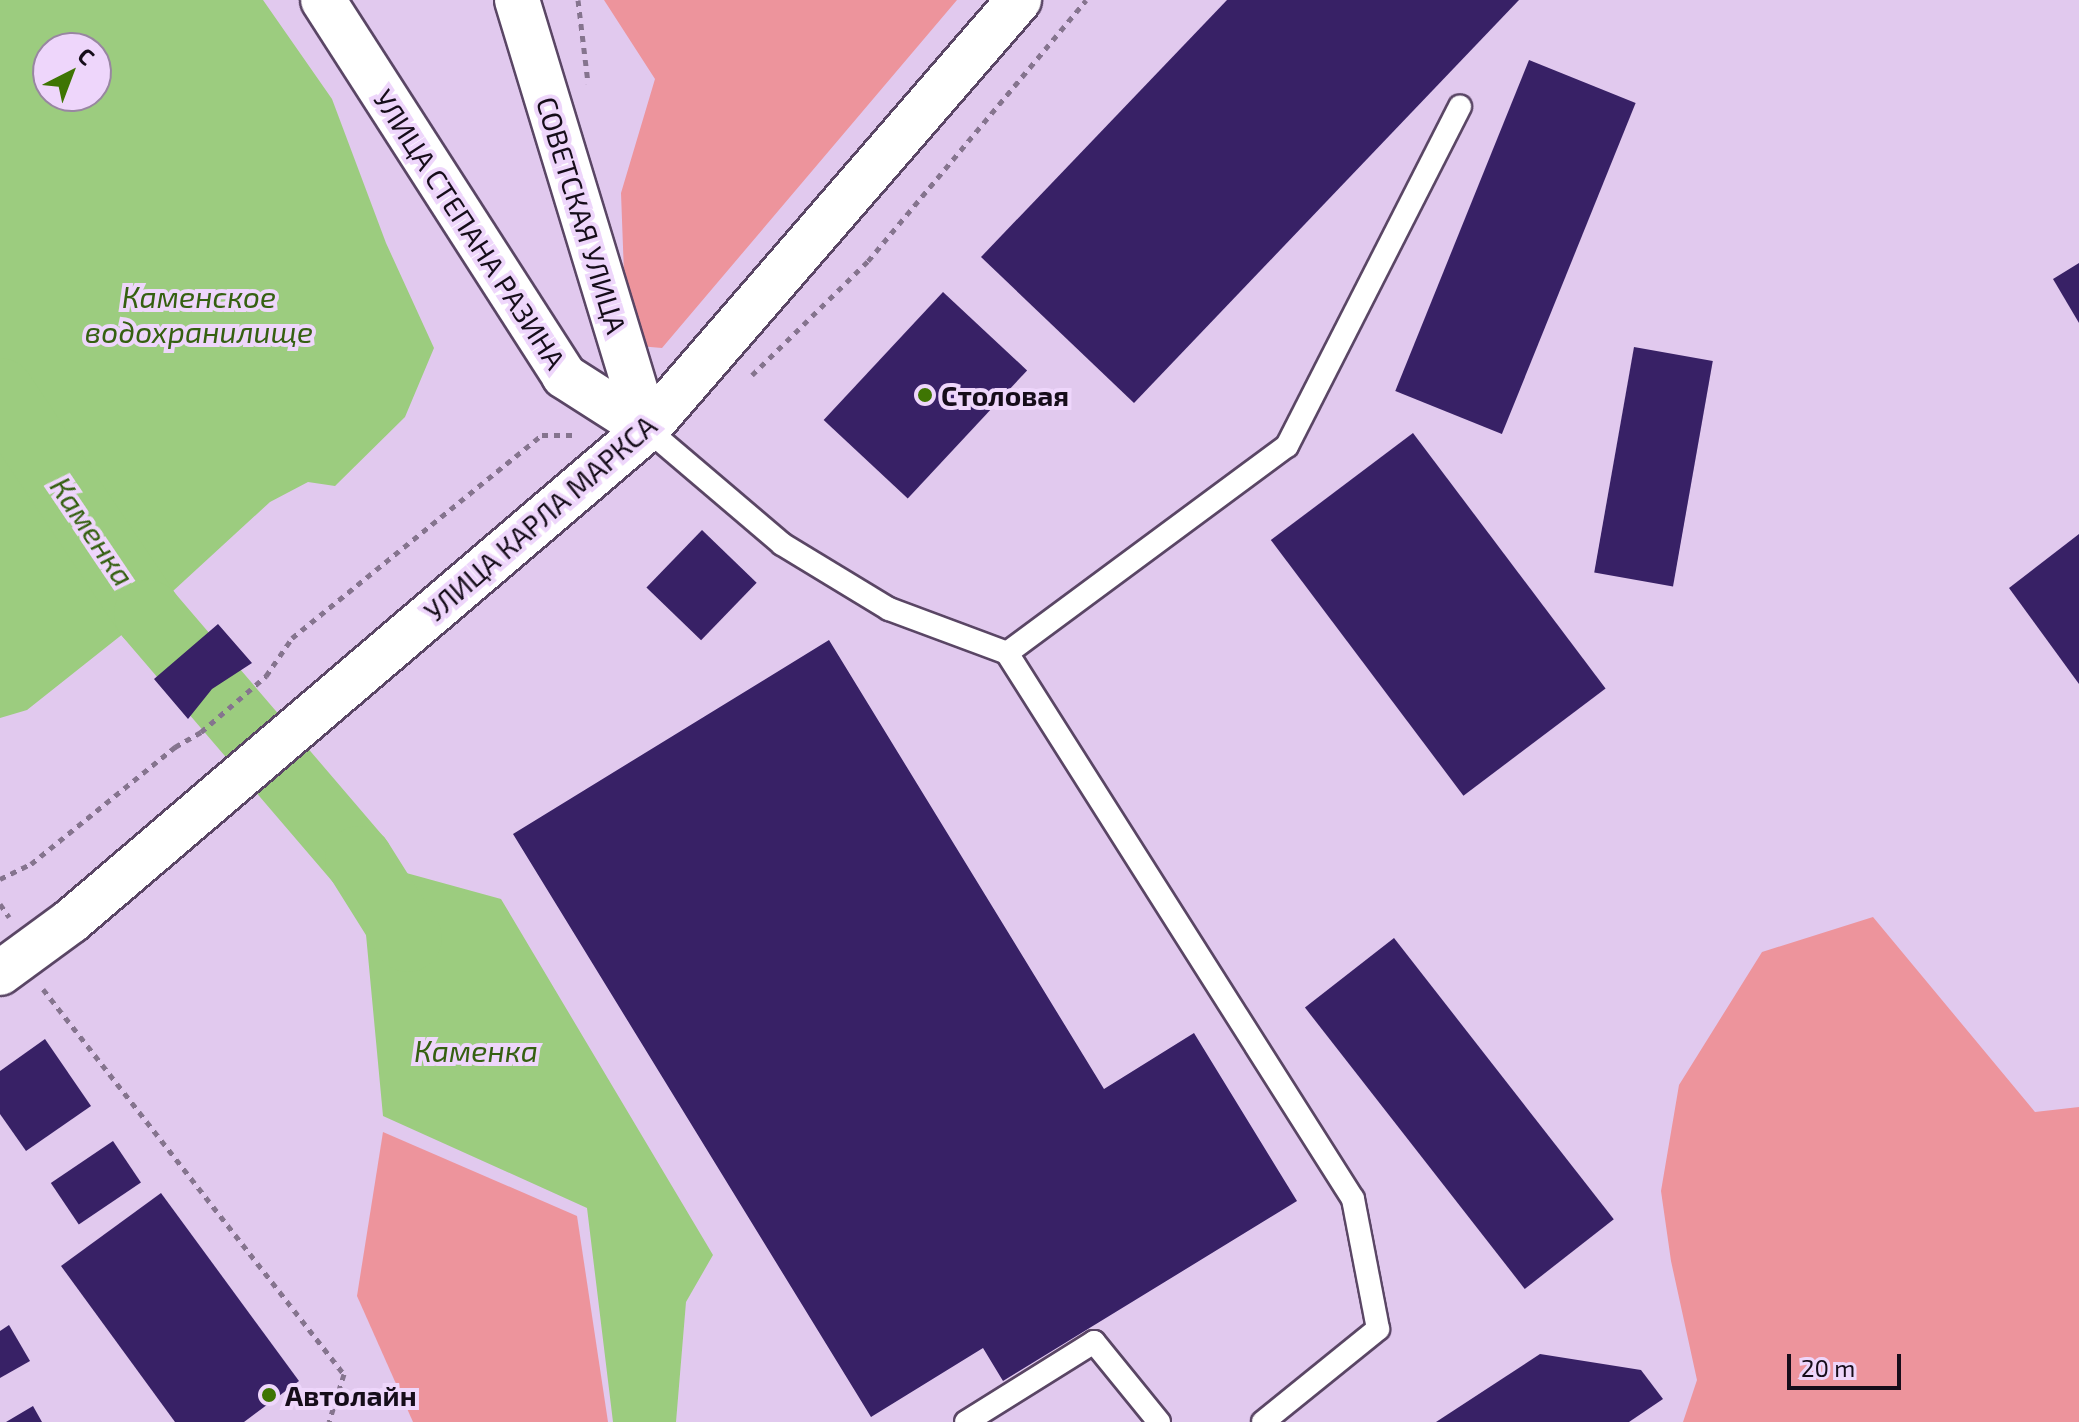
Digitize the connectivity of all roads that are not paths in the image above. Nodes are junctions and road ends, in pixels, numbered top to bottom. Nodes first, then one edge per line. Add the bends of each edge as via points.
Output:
1 (323, 0) edge
2 (517, 0) edge
3 (1019, 0) edge
4 (1460, 107) dead end
5 (647, 429) junction
6 (1007, 653) junction
7 (19, 977) edge
8 (966, 1422) edge
9 (1159, 1422) edge
10 (1263, 1422) edge

1 - 5 main road, УЛИЦА СТЕПАНА РАЗИНА via 564,376
2 - 5 main road, СОВЕТСКАЯ УЛИЦА
3 - 5 main road, УЛИЦА КАРЛА МАРКСА
4 - 6 lane via 1287,446
5 - 6 lane via 782,544 889,609
5 - 7 main road, УЛИЦА КАРЛА МАРКСА via 71,921
6 - 10 lane via 1353,1199 1378,1329
8 - 9 lane via 1094,1342

